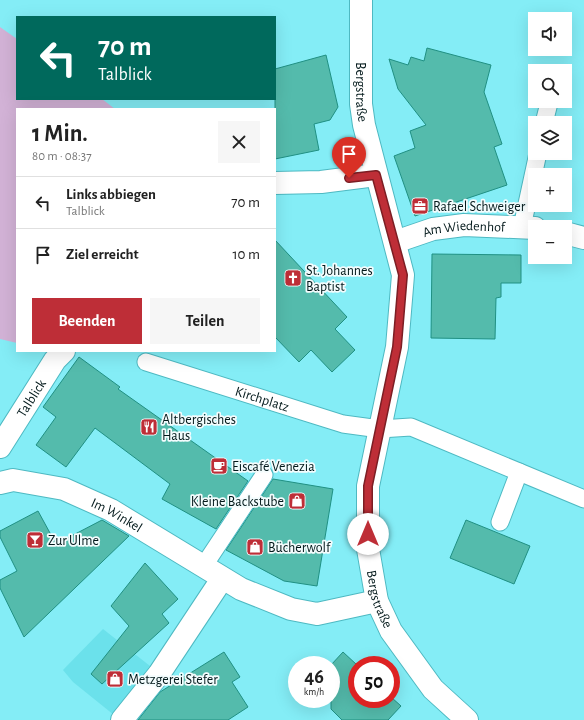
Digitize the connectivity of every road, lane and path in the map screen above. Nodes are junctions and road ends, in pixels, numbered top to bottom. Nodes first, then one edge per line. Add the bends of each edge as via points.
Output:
1 (361, 0) edge
2 (537, 160) edge
3 (376, 175) junction
4 (276, 183) edge
5 (529, 220) edge
6 (528, 228) edge
7 (572, 235) edge
8 (584, 238) edge
9 (395, 242) junction
10 (63, 352) edge
11 (146, 362) dead end
12 (380, 429) junction
13 (0, 447) edge
14 (519, 472) junction
15 (264, 475) dead end
16 (0, 483) edge
17 (584, 499) edge
18 (500, 522) dead end
19 (203, 567) junction
20 (222, 579) junction
21 (377, 601) junction
22 (122, 720) edge
23 (467, 720) edge

1 - 3 street, Bergstraße via 361,104
2 - 5 lane
3 - 4 street via 321,182
3 - 9 street, Bergstraße
6 - 9 street, Am Wiedenhof via 464,225 433,229
7 - 8 street
9 - 12 street, Bergstraße via 403,275 397,347
10 - 13 street, Talblick via 55,360
11 - 12 lane, Kirchplatz via 344,424
12 - 14 lane, Kirchplatz via 411,427
12 - 21 street, Bergstraße via 368,486 368,549
14 - 17 lane, Kirchplatz
14 - 18 lane
15 - 19 lane
16 - 19 street, Im Winkel via 13,480 64,489 111,510
19 - 20 street, Im Winkel
20 - 21 street, Im Winkel via 265,600 317,614
20 - 22 street via 158,674
21 - 23 street, Bergstraße via 391,631 409,658 434,689

